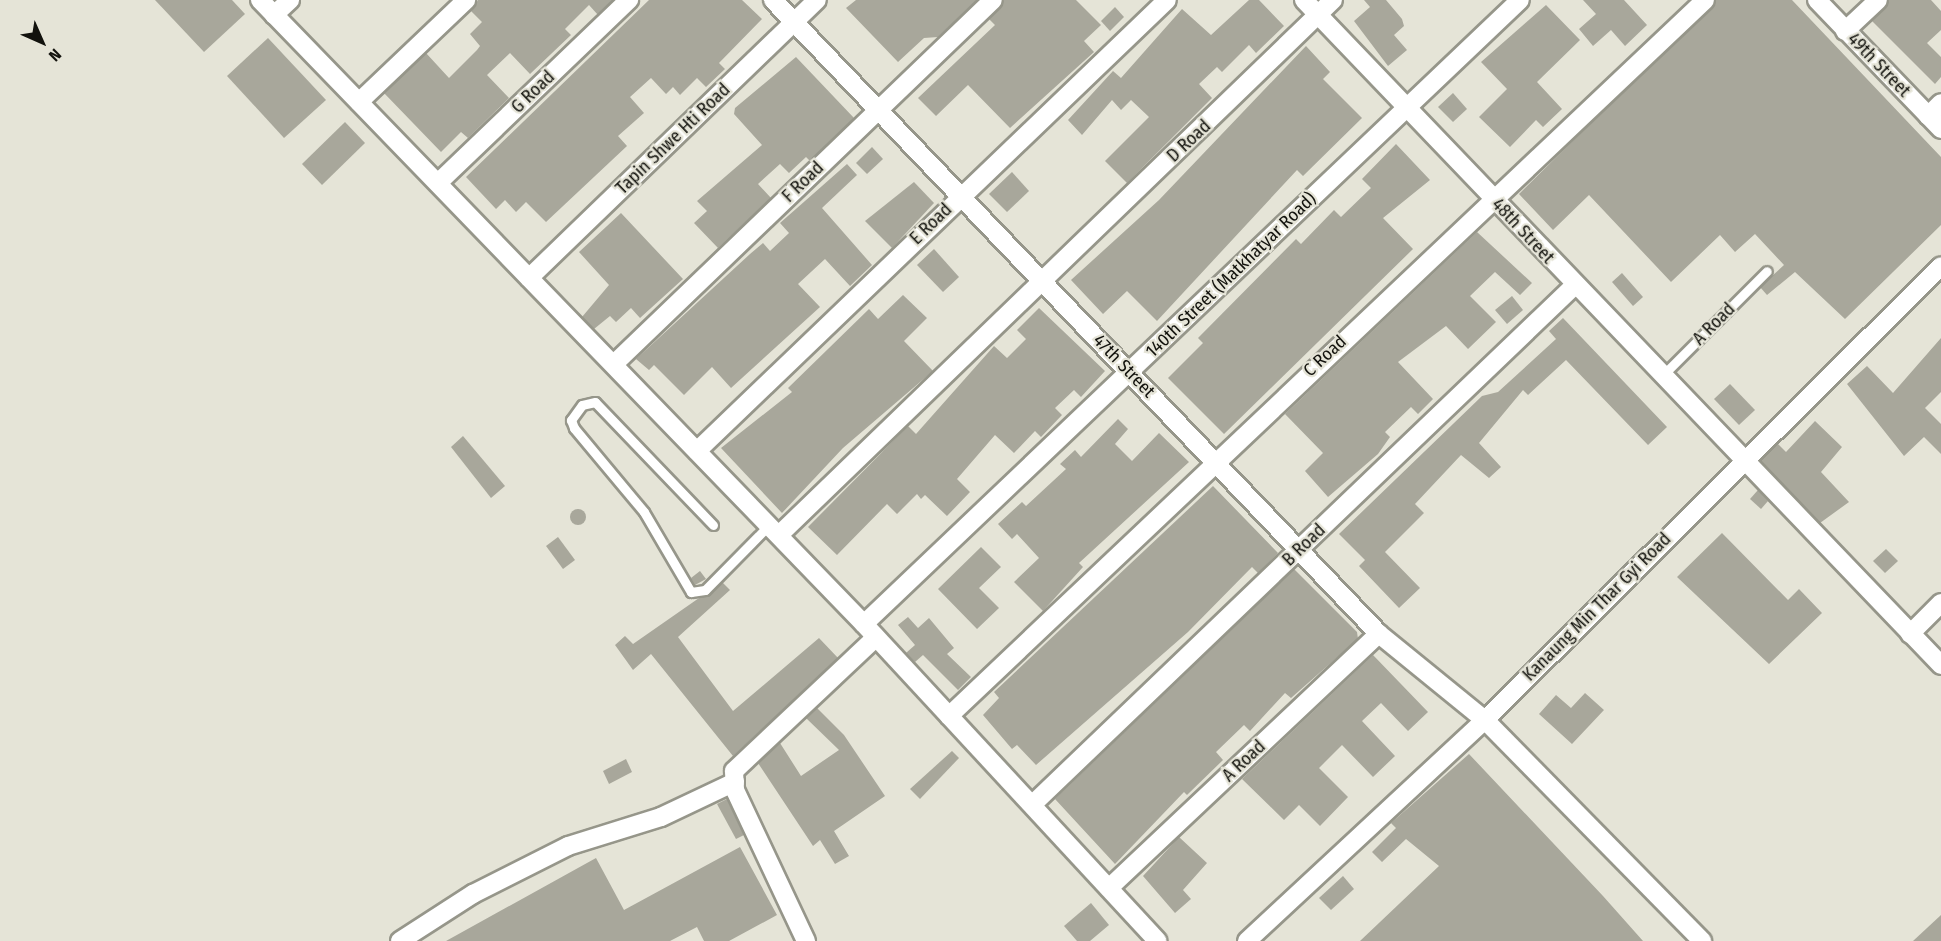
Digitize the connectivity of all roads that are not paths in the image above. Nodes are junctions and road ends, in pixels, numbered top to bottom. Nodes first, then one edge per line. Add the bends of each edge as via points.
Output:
1 (260, 0) edge
2 (290, 0) edge
3 (466, 0) edge
4 (629, 0) edge
5 (773, 0) edge
6 (817, 0) edge
7 (993, 0) edge
8 (1167, 0) edge
9 (1304, 0) edge
10 (1333, 0) edge
11 (1520, 0) edge
12 (1704, 0) edge
13 (1817, 0) edge
14 (1878, 0) edge
15 (274, 15) junction
16 (1318, 15) junction
17 (794, 22) junction
18 (1845, 31) junction
19 (359, 102) junction
20 (1406, 107) junction
21 (1934, 109) edge
22 (878, 110) junction
23 (1941, 129) edge
24 (438, 183) junction
25 (961, 195) junction
26 (1494, 199) junction
27 (1941, 266) edge
28 (1767, 271) dead end
29 (530, 278) junction
30 (1042, 279) junction
31 (1575, 285) junction
32 (614, 364) junction
33 (1130, 372) junction
34 (1662, 376) junction
35 (697, 451) junction
36 (1214, 460) junction
37 (1743, 462) junction
38 (713, 525) dead end
39 (774, 530) junction
40 (1300, 550) junction
41 (1941, 603) edge
42 (870, 631) junction
43 (1378, 634) junction
44 (1910, 634) junction
45 (1941, 665) edge
46 (949, 716) junction
47 (1485, 720) junction
48 (735, 782) junction
49 (1033, 804) junction
50 (1109, 888) junction
51 (400, 941) edge
52 (806, 941) edge
53 (1158, 941) edge
54 (1247, 941) edge
55 (1702, 941) edge

1 - 15 street
2 - 15 street
3 - 19 street
4 - 24 street, G Road
5 - 17 street, 47th Street
6 - 17 street, Tapin Shwe Hti Road
7 - 22 street, F Road
8 - 25 street, E Road
9 - 16 street, 48th Street
10 - 16 street, D Road
11 - 20 street, 140th Street (Matkhatyar Road)
12 - 26 street, C Road
13 - 18 street, 49th Street
14 - 18 street
15 - 19 street
16 - 20 street, 48th Street
16 - 30 street, D Road
17 - 22 street, 47th Street
17 - 29 street, Tapin Shwe Hti Road
18 - 21 street, 49th Street
19 - 24 street
20 - 26 street, 48th Street
20 - 33 street, 140th Street (Matkhatyar Road)
21 - 23 street, 49th Street
22 - 25 street, 47th Street
22 - 32 street, F Road
24 - 29 street
25 - 30 street, 47th Street
25 - 35 street, E Road
26 - 31 street, 48th Street
26 - 36 street, C Road
27 - 37 street, Kanaung Min Thar Gyi Road
28 - 34 lane, A Road
29 - 32 street
30 - 33 street, 47th Street
30 - 39 street, D Road
31 - 34 street, 48th Street
31 - 40 street, B Road
32 - 35 street
33 - 36 street, 47th Street
33 - 42 street, 140th Street (Matkhatyar Road)
34 - 37 street, 48th Street
35 - 39 street
36 - 40 street, 47th Street
36 - 46 street, C Road
37 - 44 street, 48th Street
37 - 47 street, Kanaung Min Thar Gyi Road
38 - 39 lane via 595,402 582,405 571,420 574,428 644,512 691,592 705,590
39 - 42 street
40 - 43 street, 47th Street
40 - 49 street, B Road
41 - 44 street
42 - 46 street
42 - 48 street, 140th Street (Matkhatyar Road) via 734,771
43 - 47 street, 47th Street
43 - 50 street, A Road
44 - 45 street, 48th Street
46 - 49 street
47 - 54 street, Kanaung Min Thar Gyi Road
47 - 55 street, 47th Street
48 - 51 street via 661,817 568,846 472,894
48 - 52 street
49 - 50 street
50 - 53 street

